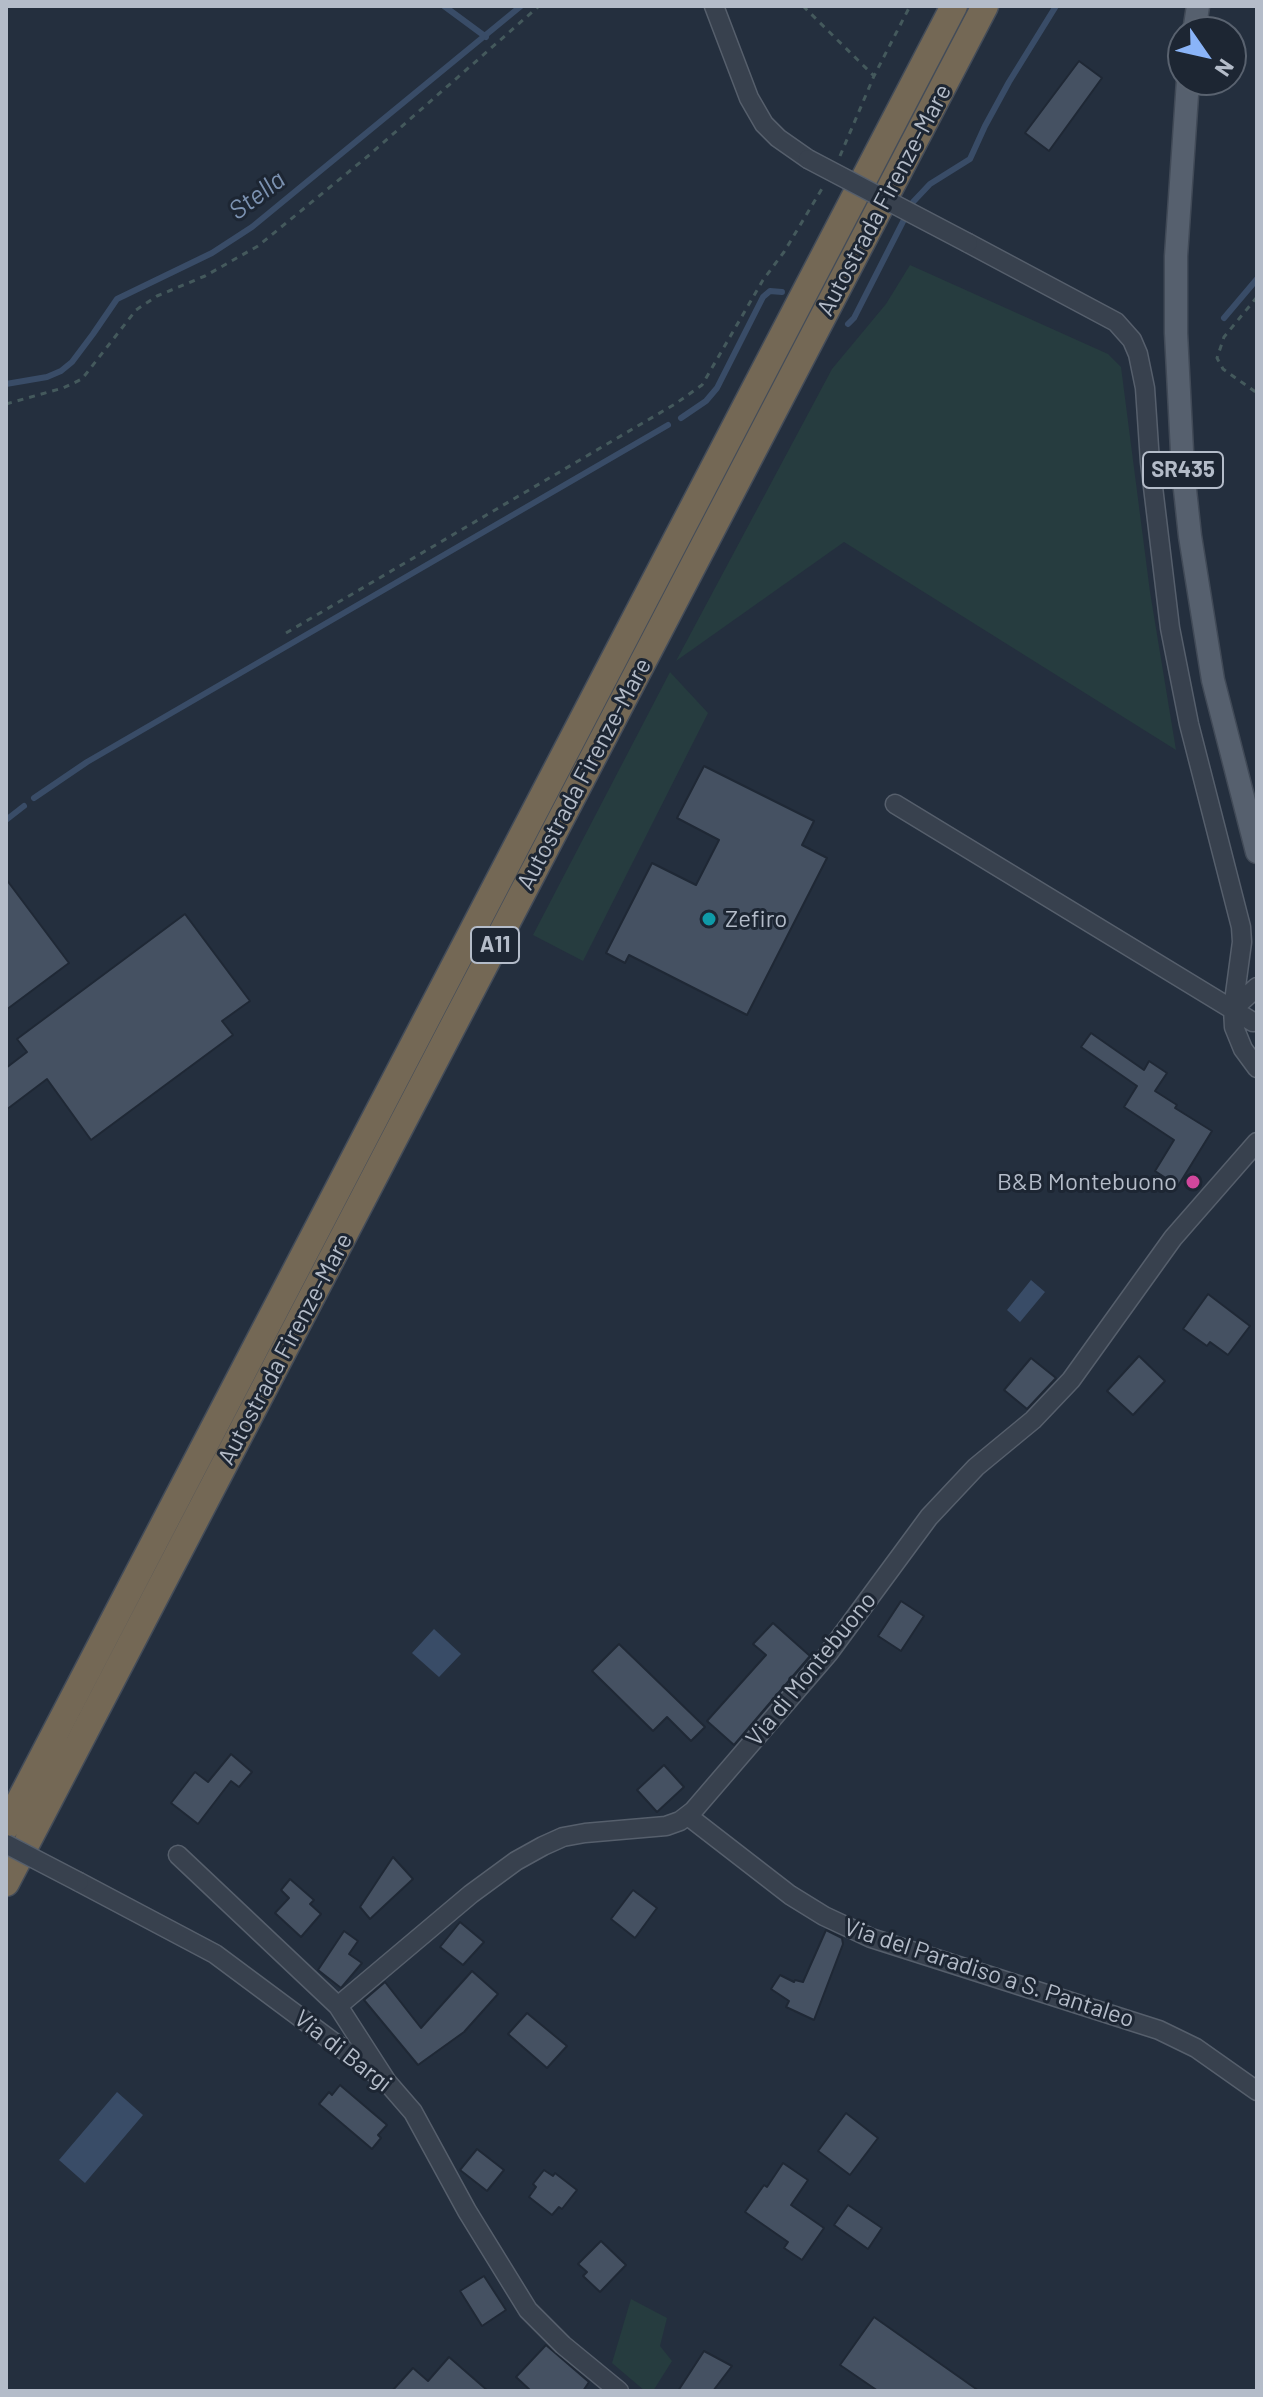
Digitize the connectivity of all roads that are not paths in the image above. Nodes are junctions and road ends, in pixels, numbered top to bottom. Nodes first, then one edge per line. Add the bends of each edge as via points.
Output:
1 (714, 6) edge
2 (954, 6) edge
3 (985, 6) edge
4 (1187, 96) edge
5 (895, 804) dead end
6 (1257, 852) edge
7 (1238, 966) junction
8 (1257, 986) edge
9 (1233, 1009) junction
10 (1255, 1020) edge
11 (1243, 1049) junction
12 (1257, 1068) edge
13 (1257, 1142) edge
14 (688, 1816) junction
15 (6, 1827) edge
16 (6, 1844) edge
17 (178, 1855) dead end
18 (6, 1883) edge
19 (338, 2006) junction
20 (387, 2082) junction
21 (1257, 2091) edge
22 (606, 2387) edge

1 - 7 street, bridge via 749,98 778,138 808,159 1116,322 1132,340 1145,388 1170,628 1240,921
2 - 15 highway, Autostrada Firenze-Mare / A11
3 - 18 highway, Autostrada Firenze-Mare / A11
4 - 6 main road, SR435 via 1176,256 1183,471 1213,680
5 - 9 street
7 - 8 street
7 - 9 street
8 - 9 street
9 - 10 street
9 - 11 street
10 - 11 street
11 - 12 street
13 - 14 street, Via di Montebuono via 1173,1238 1071,1380 929,1517 828,1654
14 - 19 street via 666,1826 573,1835 543,1846 460,1902
14 - 21 street, Via del Paradiso a S. Pantaleo via 824,1916 871,1938 1159,2030 1196,2048
16 - 20 street, Via di Bargi, bridge via 215,1954
17 - 19 street
19 - 20 street
20 - 22 street, Via di Bargi via 413,2112 528,2310

